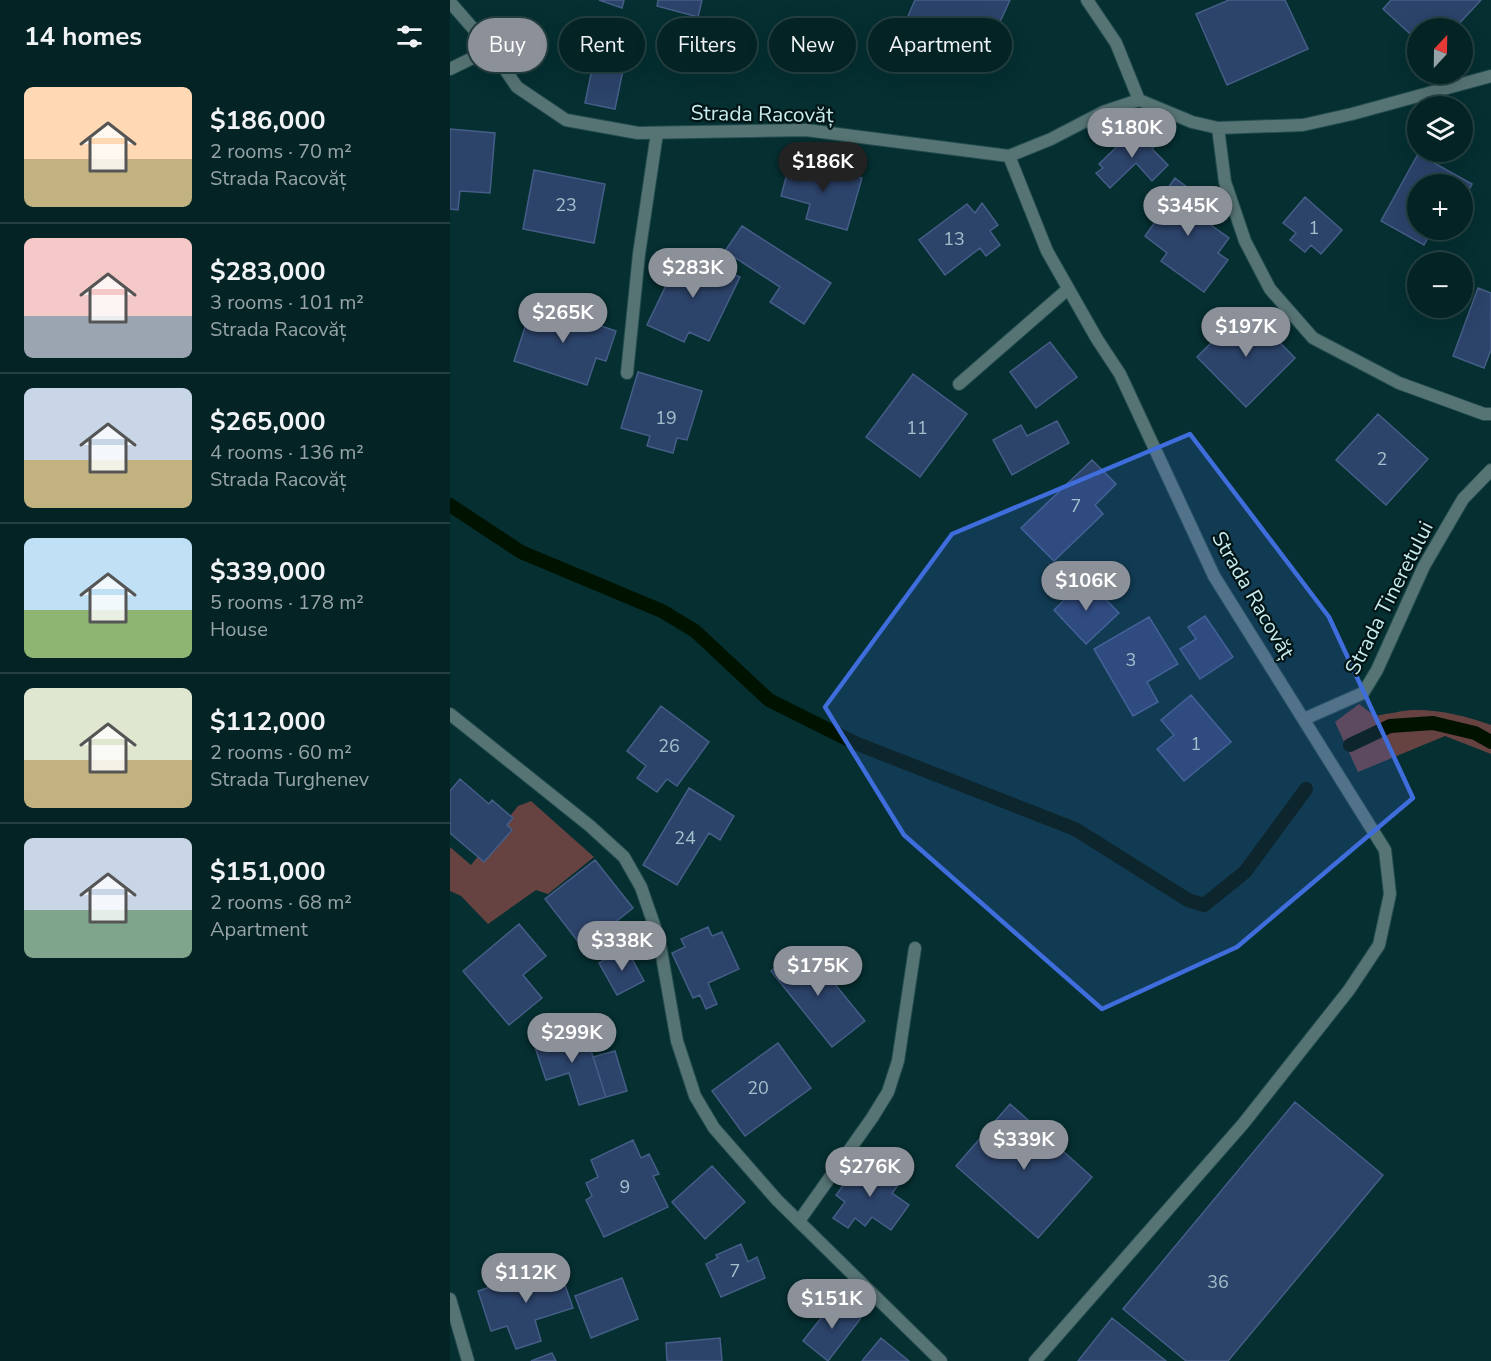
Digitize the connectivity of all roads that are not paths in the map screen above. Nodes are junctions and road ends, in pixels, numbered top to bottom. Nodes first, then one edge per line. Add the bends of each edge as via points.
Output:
1 (1086, 0) edge
2 (450, 2) edge
3 (468, 23) edge
4 (468, 60) edge
5 (450, 69) edge
6 (507, 72) edge
7 (1491, 76) edge
8 (1139, 100) junction
9 (1218, 128) junction
10 (657, 133) junction
11 (1009, 156) junction
12 (1068, 289) junction
13 (627, 373) dead end
14 (959, 384) dead end
15 (1491, 414) edge
16 (1491, 470) edge
17 (450, 714) edge
18 (1304, 719) junction
19 (915, 948) dead end
20 (799, 1221) junction
21 (450, 1299) edge
22 (468, 1361) edge
23 (941, 1361) edge
24 (1035, 1361) edge

1 - 8 street via 1116,43
2 - 3 street, Strada Racovăț
4 - 5 street
6 - 10 street, Strada Racovăț via 517,87 566,120
7 - 9 street via 1303,125
8 - 9 street via 1192,122
8 - 11 street, Strada Racovăț via 1103,112
9 - 15 street via 1225,183 1245,241 1270,289 1312,338 1399,383
10 - 11 street, Strada Racovăț via 806,130
10 - 13 street
11 - 12 street, Strada Racovăț via 1047,251
12 - 14 street
12 - 18 street, Strada Racovăț via 1120,374 1214,576
16 - 18 street, Strada Tineretului via 1463,499 1424,566 1363,693
17 - 20 street via 624,857 642,887 659,939 677,1041 695,1096 714,1128
18 - 24 street, Strada Racovăț via 1385,850 1390,894 1379,945 1349,990 1243,1124
19 - 20 street via 898,1061 888,1092
20 - 23 street
21 - 22 street

